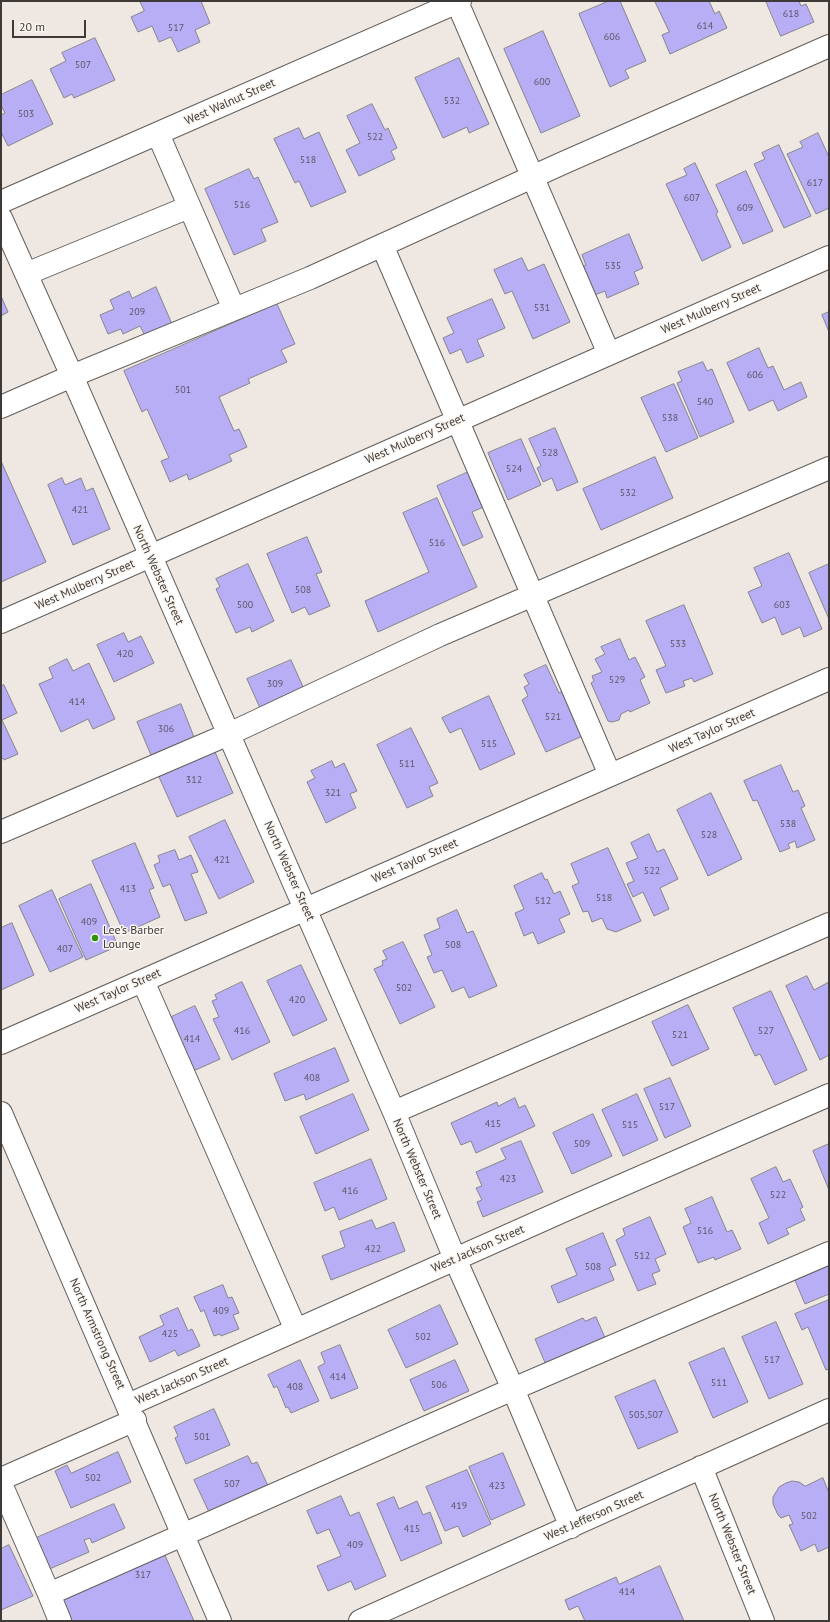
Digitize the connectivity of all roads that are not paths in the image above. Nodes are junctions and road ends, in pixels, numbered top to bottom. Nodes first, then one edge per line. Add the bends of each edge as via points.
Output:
1 (458, 2) edge
2 (829, 46) edge
3 (158, 134) junction
4 (533, 177) junction
5 (1, 202) edge
6 (189, 207) junction
7 (1, 218) edge
8 (382, 245) junction
9 (829, 257) edge
10 (26, 274) junction
11 (234, 309) junction
12 (609, 354) junction
13 (72, 376) junction
14 (1, 407) edge
15 (458, 420) junction
16 (829, 468) edge
17 (150, 556) junction
18 (533, 595) junction
19 (1, 622) edge
20 (829, 679) edge
21 (228, 734) junction
22 (610, 776) junction
23 (1, 832) edge
24 (305, 910) junction
25 (829, 924) edge
26 (143, 981) junction
27 (1, 1043) edge
28 (829, 1095) edge
29 (394, 1112) junction
30 (1, 1113) edge
31 (829, 1253) edge
32 (455, 1259) junction
33 (296, 1330) junction
34 (513, 1389) junction
35 (829, 1410) edge
36 (131, 1412) junction
37 (701, 1467) junction
38 (1, 1480) edge
39 (1, 1484) edge
40 (571, 1527) junction
41 (183, 1534) junction
42 (49, 1594) junction
43 (60, 1621) edge
44 (220, 1621) edge
45 (360, 1621) edge
46 (763, 1621) edge

1 - 3 street, West Walnut Street
1 - 4 street
2 - 4 street
3 - 5 street, West Walnut Street
3 - 6 street
4 - 8 street
4 - 12 street
6 - 10 street
6 - 11 street
7 - 10 street, North Webster Street
8 - 11 street
8 - 15 street
9 - 12 street, West Mulberry Street
10 - 13 street, North Webster Street
11 - 13 street
12 - 15 street, West Mulberry Street
13 - 14 street
13 - 17 street, North Webster Street
15 - 17 street, West Mulberry Street
15 - 18 street
16 - 18 street
17 - 19 street, West Mulberry Street
17 - 21 street, North Webster Street
18 - 21 street via 440,635
18 - 22 street
20 - 22 street, West Taylor Street
21 - 23 street
21 - 24 street, North Webster Street
22 - 24 street, West Taylor Street
24 - 26 street, West Taylor Street
24 - 29 street, North Webster Street
25 - 29 street
26 - 27 street, West Taylor Street
26 - 33 street
28 - 32 street, West Jackson Street
29 - 32 street, North Webster Street
30 - 36 street, North Armstrong Street
31 - 34 street
32 - 33 street, West Jackson Street
32 - 34 street, North Webster Street
33 - 36 street, West Jackson Street
34 - 40 street, North Webster Street
34 - 41 street
35 - 37 street, West Jefferson Street
36 - 38 street, West Jackson Street
36 - 41 street, North Armstrong Street
37 - 40 street, West Jefferson Street
37 - 46 street, North Webster Street
39 - 42 street
40 - 45 street, West Jefferson Street
41 - 42 street
41 - 44 street, North Armstrong Street
42 - 43 street

